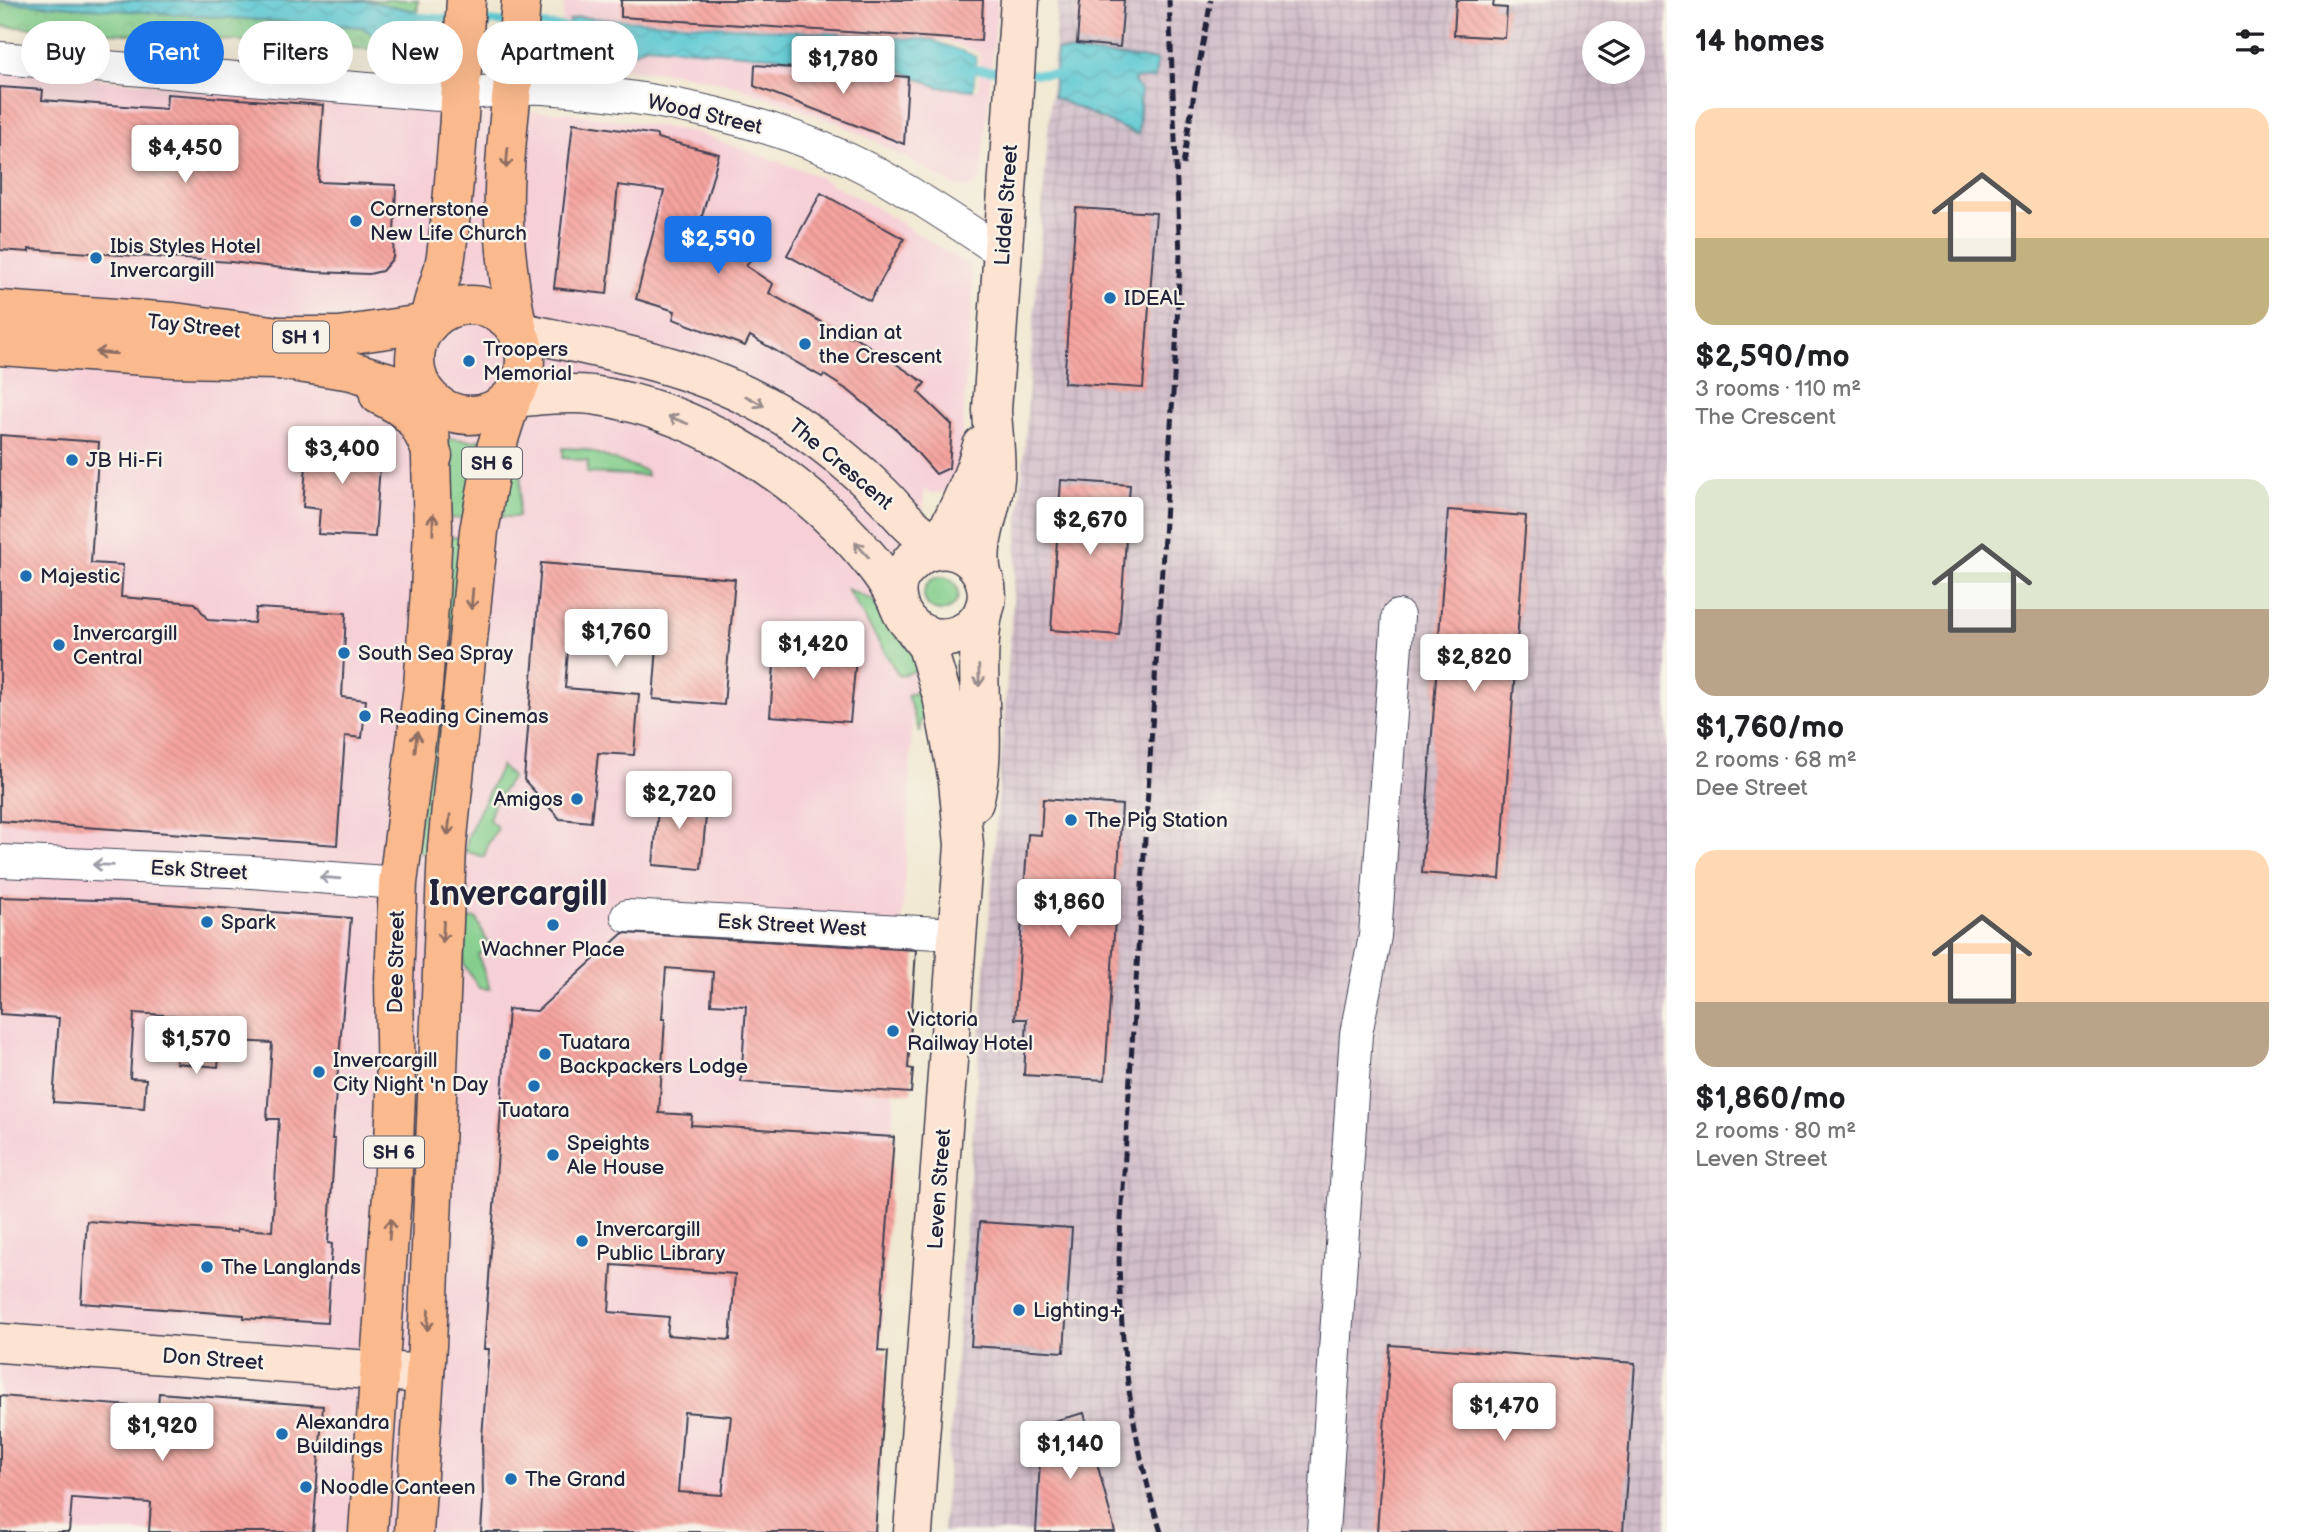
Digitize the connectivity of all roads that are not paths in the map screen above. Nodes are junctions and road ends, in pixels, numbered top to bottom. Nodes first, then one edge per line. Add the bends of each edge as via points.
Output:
1 (1020, 0) edge
2 (466, 7) edge
3 (0, 58) edge
4 (484, 84) edge
5 (513, 84) edge
6 (533, 84) edge
7 (460, 93) junction
8 (447, 246) junction
9 (1003, 253) junction
10 (0, 310) edge
11 (429, 323) junction
12 (518, 331) junction
13 (174, 340) junction
14 (0, 346) edge
15 (425, 393) junction
16 (512, 398) junction
17 (992, 410) junction
18 (433, 456) junction
19 (860, 474) junction
20 (962, 499) junction
21 (954, 568) junction
22 (905, 616) junction
23 (1398, 616) dead end
24 (964, 845) junction
25 (0, 861) edge
26 (398, 883) junction
27 (628, 916) dead end
28 (957, 934) junction
29 (0, 1343) edge
30 (379, 1371) junction
31 (425, 1374) junction
32 (368, 1532) edge
33 (414, 1532) edge
34 (913, 1532) edge
35 (1323, 1532) edge

1 - 9 street, Liddel Street
2 - 7 main road
3 - 7 street, Wood Street via 430,95
4 - 7 street, Wood Street
5 -> 12 main road via 504,218
6 - 9 street, Wood Street via 699,108 767,127 877,174
7 - 8 main road
8 - 11 main road
8 - 13 main road via 425,293 392,312
9 - 17 street, Liddel Street
10 - 13 main road, Tay Street / SH 1
11 - 12 main road, SH 1 via 442,312 475,305 492,309
11 - 13 main road, Tay Street / SH 1 via 339,336
11 - 15 main road via 415,352 416,373
12 - 16 main road via 525,372
12 -> 19 street, The Crescent via 641,357 716,382 802,428
13 -> 14 main road, Tay Street / SH 1
13 - 15 main road, Tay Street / SH 1 via 352,372
13 - 18 main road via 379,395 409,412
15 - 16 main road, SH 1 via 436,405 467,416 484,415
15 - 18 main road, Dee Street / SH 6
22 -> 16 street via 869,557 823,509 734,445 686,422 612,399 572,394
16 -> 31 main road, SH 6 via 492,461 479,531 447,847
17 - 20 street, Liddel Street via 974,475
17 - 21 street, Liddel Street via 994,487 979,547
26 -> 18 main road, Dee Street / SH 6 via 426,647
19 - 20 street via 924,505 947,506
19 - 21 street, The Crescent
20 - 21 street, Liddel Street via 945,533
21 - 22 street via 899,583
21 - 22 street via 969,629 958,635 932,637
21 -> 24 street, Leven Street via 979,651 977,791
22 - 24 street, Leven Street via 927,646 942,696
23 - 35 street via 1375,936 1356,1034
24 - 28 street, Leven Street
26 -> 25 street, Esk Street
30 -> 26 main road, Dee Street / SH 6 via 396,1093
27 - 28 street, Esk Street West
28 - 34 street, Leven Street
29 - 30 street, Don Street
30 - 31 street, Don Street
30 - 32 main road, Dee Street / SH 6
31 - 33 main road, SH 6

